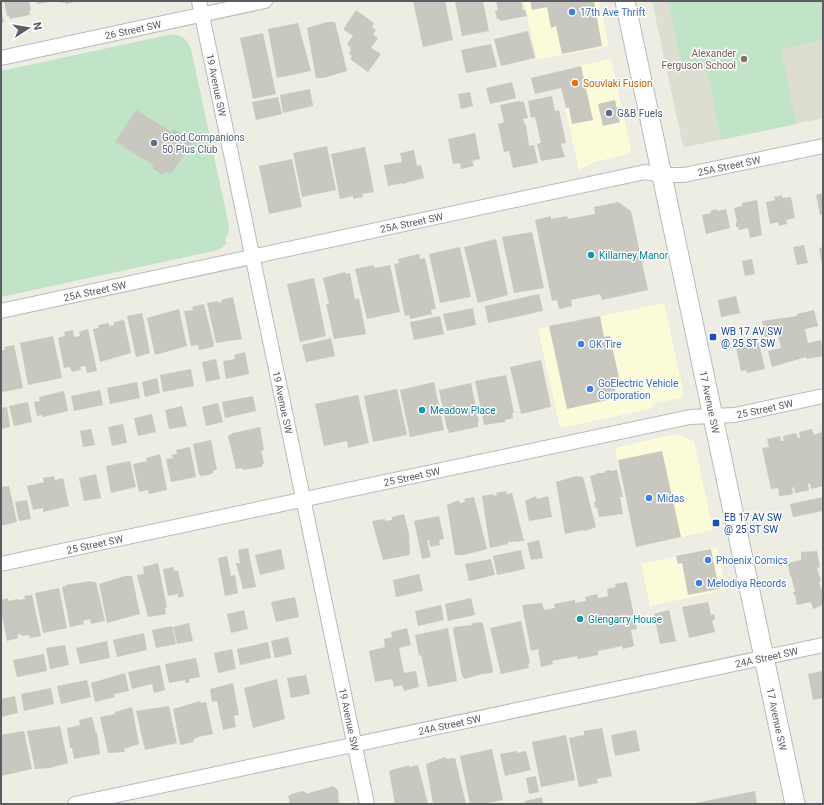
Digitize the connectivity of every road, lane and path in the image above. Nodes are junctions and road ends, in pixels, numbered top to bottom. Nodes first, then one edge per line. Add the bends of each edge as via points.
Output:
1 (199, 1) edge
2 (265, 1) edge
3 (625, 1) edge
4 (202, 15) junction
5 (1, 58) edge
6 (823, 146) edge
7 (662, 175) junction
8 (252, 256) junction
9 (1, 311) edge
10 (823, 396) edge
11 (713, 416) junction
12 (303, 499) junction
13 (1, 564) edge
14 (823, 645) edge
15 (764, 657) junction
16 (355, 745) junction
17 (75, 804) edge
18 (367, 804) edge
19 (795, 804) edge

1 - 4 street, 19 Avenue SW
2 - 4 street, 26 Street SW
3 - 7 main road, 17 Avenue SW
4 - 5 street, 26 Street SW
4 - 8 street, 19 Avenue SW
6 - 7 street, 25A Street SW via 684,175
7 - 8 street, 25A Street SW via 645,172
7 - 11 main road, 17 Avenue SW
8 - 9 street, 25A Street SW
8 - 12 street, 19 Avenue SW
10 - 11 street, 25 Street SW via 742,414
11 - 12 street, 25 Street SW via 690,417
11 - 15 main road, 17 Avenue SW
12 - 13 street, 25 Street SW
12 - 16 street, 19 Avenue SW
14 - 15 street, 24A Street SW
15 - 16 street, 24A Street SW
15 - 19 main road, 17 Avenue SW
16 - 17 street, 24A Street SW
16 - 18 street, 19 Avenue SW

